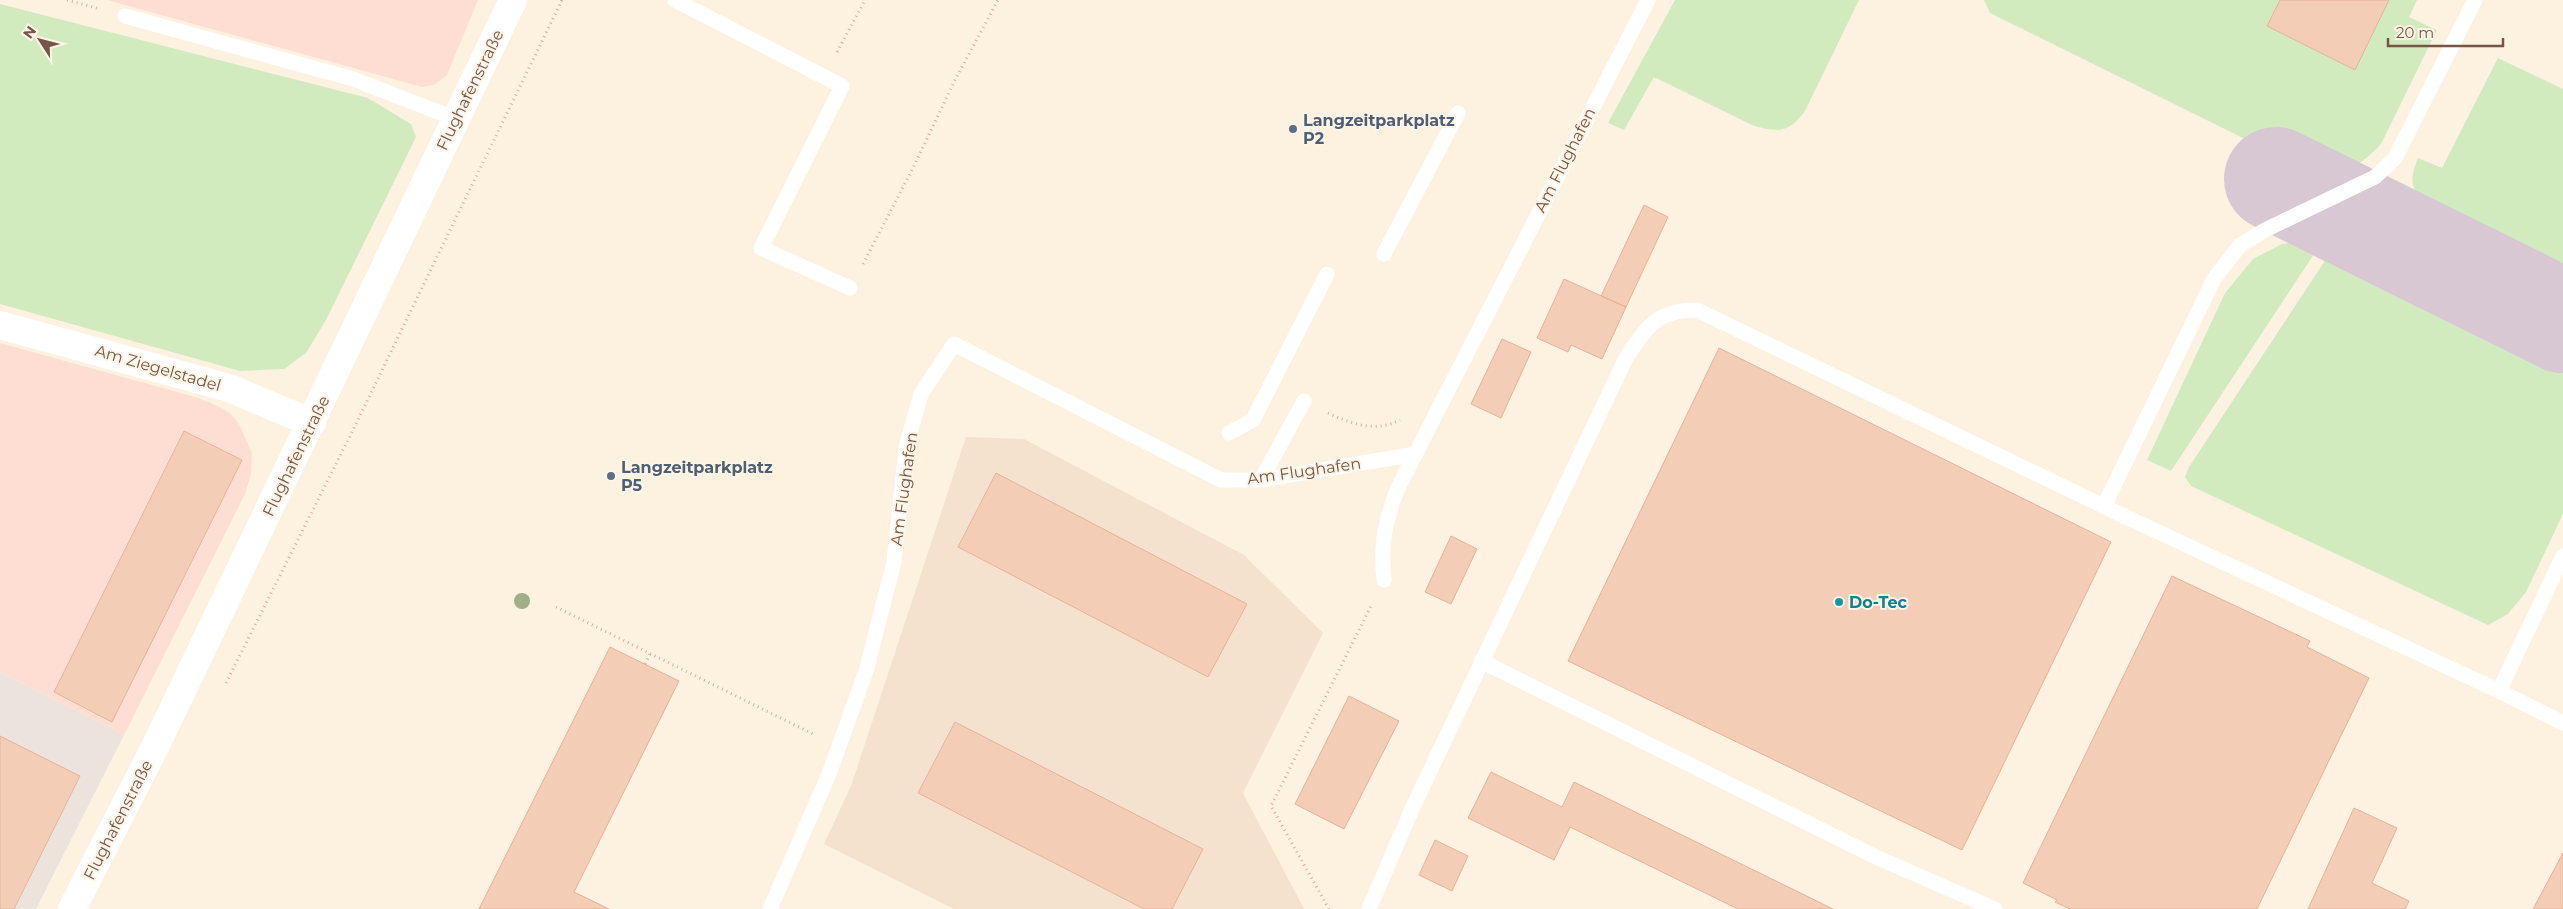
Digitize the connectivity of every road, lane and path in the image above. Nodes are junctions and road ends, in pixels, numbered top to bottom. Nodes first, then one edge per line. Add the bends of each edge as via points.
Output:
1 (67, 0) edge
2 (513, 0) edge
3 (562, 0) edge
4 (675, 0) edge
5 (865, 0) edge
6 (998, 0) edge
7 (1648, 0) edge
8 (2475, 0) edge
9 (125, 16) joint
10 (824, 76) junction
11 (1458, 113) dead end
12 (456, 119) junction
13 (1384, 254) dead end
14 (1327, 274) dead end
15 (850, 288) joint
16 (0, 325) edge
17 (1304, 401) dead end
18 (1325, 412) dead end
19 (1406, 416) dead end
20 (312, 423) junction
21 (1229, 433) dead end
22 (1416, 454) junction
23 (1260, 480) junction
24 (2104, 506) junction
25 (2563, 556) edge
26 (1384, 580) dead end
27 (1373, 602) dead end
28 (556, 607) dead end
29 (650, 654) junction
30 (1481, 661) junction
31 (645, 664) dead end
32 (2499, 691) junction
33 (222, 692) dead end
34 (2563, 723) edge
35 (839, 746) junction
36 (72, 909) edge
37 (770, 909) edge
38 (1329, 909) edge
39 (1369, 909) edge
40 (1995, 909) edge

1 - 9 path
2 - 12 street, Flughafenstraße
3 - 33 path
4 - 10 lane
5 - 10 path
6 - 15 path
7 - 22 lane, Am Flughafen
8 - 24 lane via 2395,158 2374,177 2240,245 2219,272
9 - 12 lane via 353,79
10 - 15 lane via 842,86 761,248
11 - 13 lane
12 - 20 street, Flughafenstraße
14 - 21 lane via 1253,420
16 - 20 street, Am Ziegelstadel via 220,385
17 - 23 lane
18 - 19 path via 1368,427 1391,425
20 - 36 street, Flughafenstraße via 155,747
22 - 23 lane, Am Flughafen
22 - 26 lane, Am Flughafen via 1397,490 1386,522 1381,553
23 - 35 lane, Am Flughafen via 1222,480 954,344 921,394 908,438 894,562 866,671
24 - 30 lane via 1696,310 1674,310 1643,333 1626,358
24 - 32 lane
25 - 32 lane
27 - 38 path via 1271,806
28 - 29 path
29 - 31 path
29 - 35 path
30 - 39 lane
30 - 40 lane via 1876,857
32 - 34 lane
35 - 37 lane, Am Flughafen

